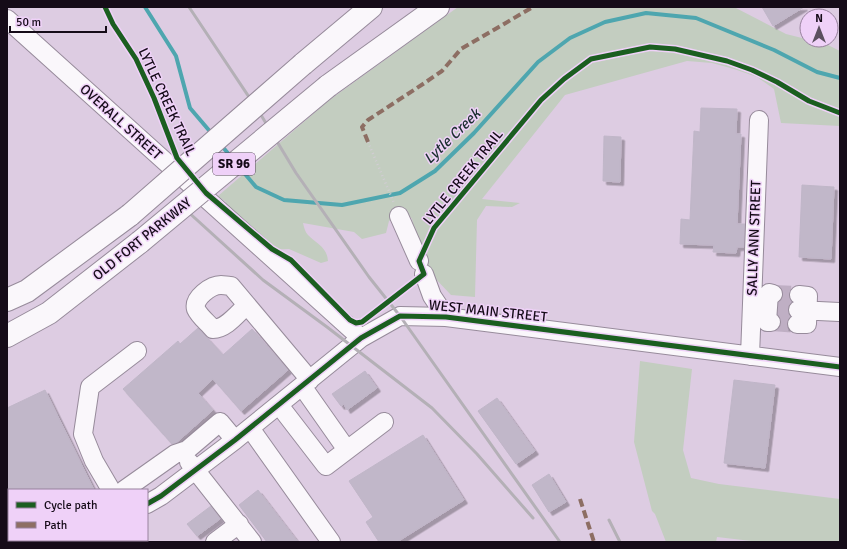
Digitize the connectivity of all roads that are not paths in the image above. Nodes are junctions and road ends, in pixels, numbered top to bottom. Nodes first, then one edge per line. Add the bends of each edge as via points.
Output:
1 (359, 7) edge
2 (371, 7) edge
3 (415, 7) edge
4 (438, 7) edge
5 (7, 19) edge
6 (303, 64) junction
7 (328, 86) junction
8 (759, 120) dead end
9 (399, 216) road end
10 (7, 300) edge
11 (247, 305) dead end
12 (801, 310) tunnel mouth
13 (839, 312) edge
14 (446, 317) junction
15 (7, 336) edge
16 (361, 338) junction
17 (137, 351) dead end
18 (750, 356) junction
19 (840, 366) edge
20 (306, 383) junction
21 (279, 405) junction
22 (384, 422) dead end
23 (250, 428) junction
24 (235, 440) junction
25 (347, 450) junction
26 (181, 452) junction
27 (195, 470) junction
28 (110, 489) edge
29 (125, 489) edge
30 (148, 503) edge
31 (239, 524) junction
32 (214, 542) edge
33 (252, 542) edge
34 (331, 542) edge

1 - 6 main road
2 - 6 main road, OLD FORT PARKWAY / SR 96
3 - 7 main road, OLD FORT PARKWAY / SR 96
4 - 7 main road
5 - 16 street, OVERALL STREET
6 - 10 main road, OLD FORT PARKWAY / SR 96, bridge via 130,215 27,291
7 - 15 main road, OLD FORT PARKWAY / SR 96, bridge via 140,242 49,313
8 - 18 street, SALLY ANN STREET via 767,308
9 - 14 street via 432,296
11 - 20 street
12 - 13 street
14 - 16 street, WEST MAIN STREET via 400,316
14 - 18 street, WEST MAIN STREET
16 - 20 street, WEST MAIN STREET
17 - 28 street via 90,388 83,434 94,461
18 - 19 street, WEST MAIN STREET
20 - 21 street, WEST MAIN STREET
20 - 25 street
21 - 23 street, WEST MAIN STREET
21 - 25 street via 326,466
22 - 25 street
23 - 24 street, WEST MAIN STREET
23 - 34 street
24 - 26 street via 220,422 187,450
24 - 27 street, WEST MAIN STREET
26 - 27 street
26 - 29 street
27 - 30 street, WEST MAIN STREET
27 - 31 street
31 - 32 street
31 - 33 street

